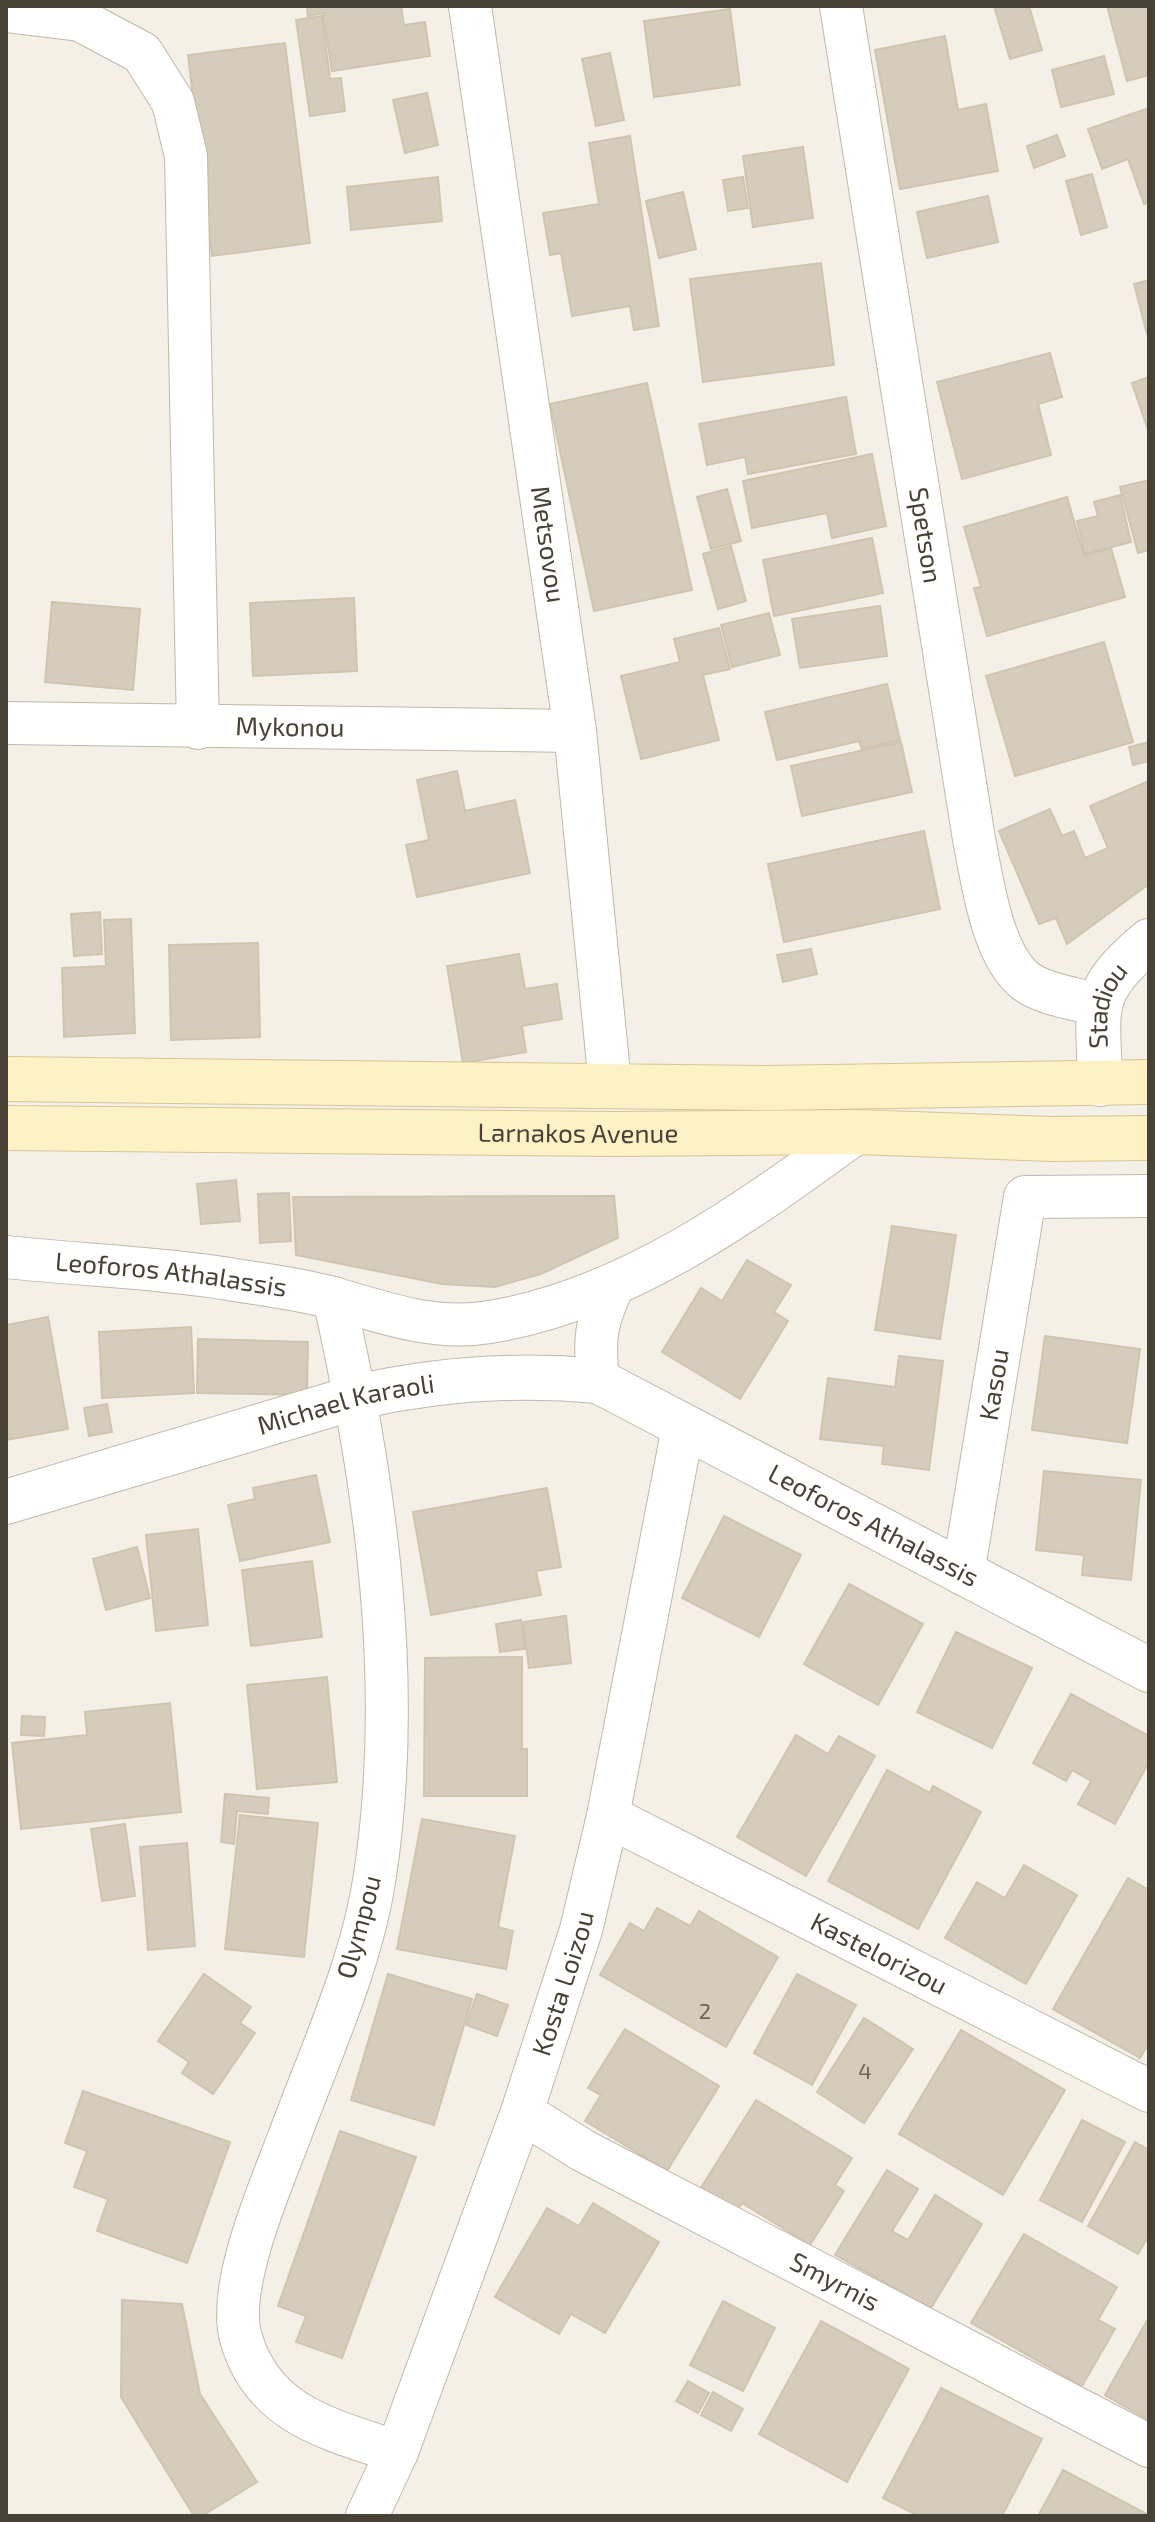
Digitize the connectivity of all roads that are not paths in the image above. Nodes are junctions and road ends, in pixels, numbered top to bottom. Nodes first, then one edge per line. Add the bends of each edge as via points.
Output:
1 (470, 6) edge
2 (841, 6) edge
3 (6, 11) edge
4 (6, 723) edge
5 (198, 728) junction
6 (575, 731) junction
7 (1149, 941) edge
8 (1098, 1005) junction
9 (6, 1079) edge
10 (1149, 1082) edge
11 (610, 1084) junction
12 (1100, 1084) junction
13 (6, 1128) edge
14 (857, 1132) junction
15 (1149, 1138) edge
16 (1149, 1196) edge
17 (6, 1257) edge
18 (613, 1286) junction
19 (334, 1298) junction
20 (598, 1381) junction
21 (357, 1397) junction
22 (683, 1428) junction
23 (6, 1502) edge
24 (963, 1574) junction
25 (1149, 1670) edge
26 (608, 1816) junction
27 (1149, 2091) edge
28 (522, 2112) junction
29 (1149, 2446) edge
30 (397, 2452) junction
31 (367, 2516) edge

1 - 6 street, Metsovou
2 - 8 street, Spetson via 988,911 1003,947 1027,982
3 - 5 street via 80,20 142,53 173,102 186,156
4 - 5 street, Mykonou
5 - 6 street, Mykonou
6 - 11 street, Metsovou
7 - 8 street, Stadiou via 1111,975
8 - 12 street, Stadiou
9 - 11 main road, Larnakos Avenue
10 - 12 main road, Larnakos Avenue
11 - 12 main road, Larnakos Avenue
13 - 14 main road, Larnakos Avenue
14 - 15 main road, Larnakos Avenue
14 - 18 street via 774,1192
16 - 24 street, Kasou via 1025,1197
17 - 19 street, Leoforos Athalassis via 224,1278
18 - 19 street via 488,1323 390,1317
18 - 20 street via 595,1331
19 - 21 street, Olympou
20 - 21 street, Michael Karaoli via 534,1374 412,1385
20 - 22 street, Leoforos Athalassis
21 - 23 street, Michael Karaoli
21 - 30 street, Olympou via 387,1678 375,1876 352,1962 257,2222 240,2289 240,2335 256,2377 293,2413
22 - 24 street, Leoforos Athalassis
22 - 26 street, Kosta Loizou
24 - 25 street, Leoforos Athalassis
26 - 27 street, Kastelorizou
26 - 28 street, Kosta Loizou via 581,1930
28 - 29 street, Smyrnis via 582,2150
28 - 30 street, Kosta Loizou
30 - 31 street, Kosta Loizou

